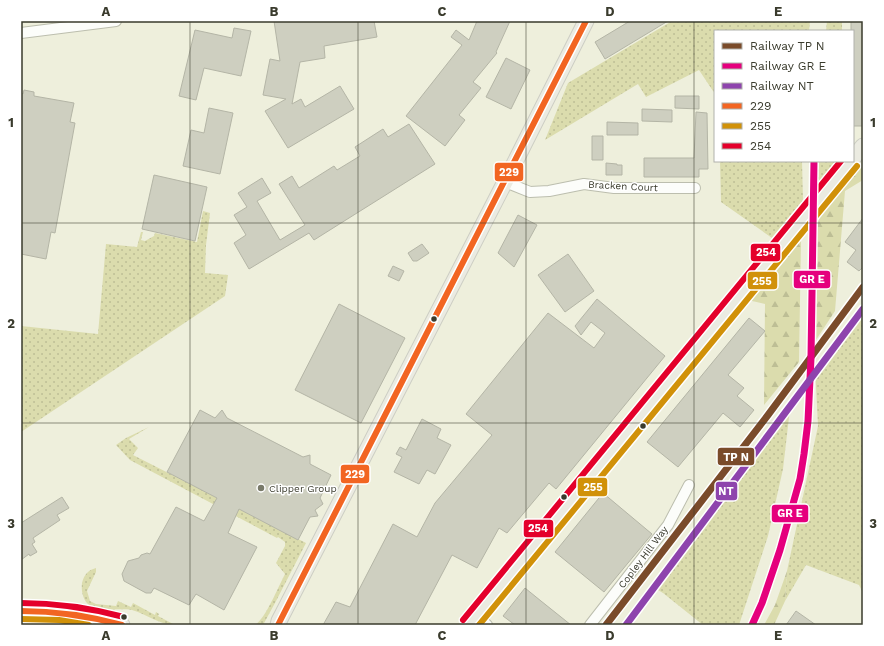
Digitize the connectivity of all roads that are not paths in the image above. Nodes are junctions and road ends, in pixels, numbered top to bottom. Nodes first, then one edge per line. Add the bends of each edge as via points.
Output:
1 (116, 21) edge
2 (586, 21) edge
3 (81, 24) edge
4 (21, 33) edge
5 (863, 146) edge
6 (854, 157) edge
7 (850, 162) edge
8 (505, 182) junction
9 (695, 188) dead end
10 (689, 485) dead end
11 (21, 611) edge
12 (477, 622) edge
13 (277, 624) edge
14 (122, 625) edge
15 (590, 625) edge

1 - 3 street
2 - 8 main road
3 - 4 street
5 - 6 main road
7 - 12 main road
8 - 9 street, Bracken Court via 530,192 584,184 614,188
8 - 13 main road
10 - 15 street, Copley Hill Way via 668,525
11 - 14 main road via 59,611

